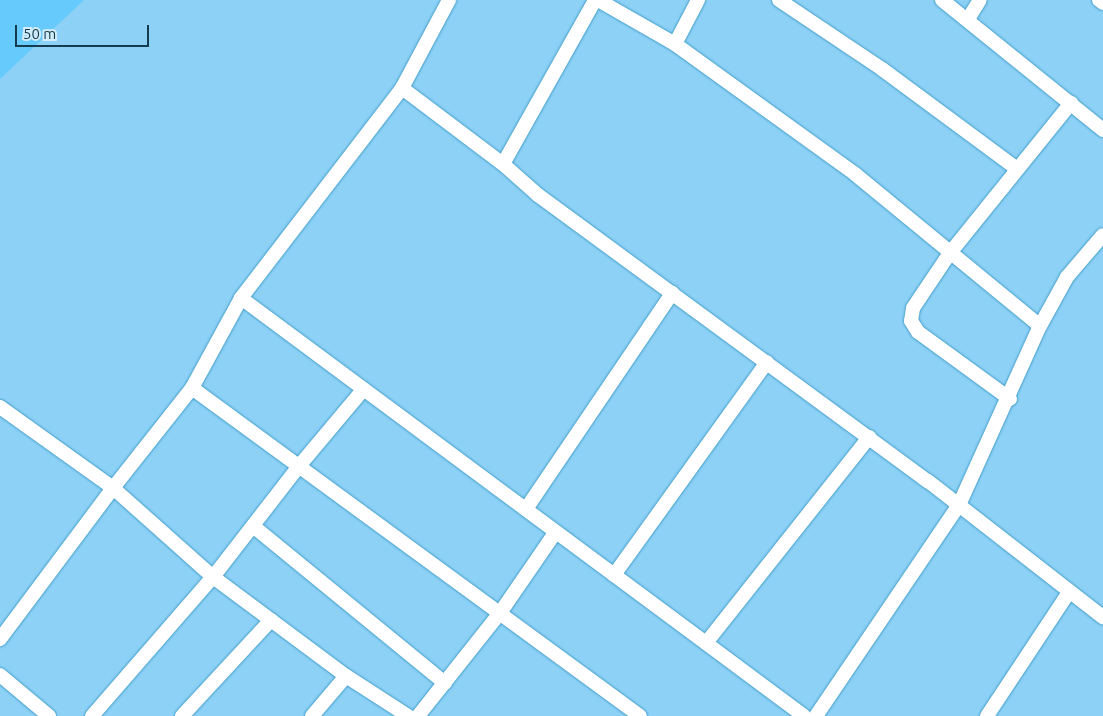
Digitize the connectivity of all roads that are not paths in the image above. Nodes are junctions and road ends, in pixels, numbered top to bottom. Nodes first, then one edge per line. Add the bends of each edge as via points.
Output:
1 (449, 0) edge
2 (597, 0) edge
3 (698, 0) edge
4 (779, 0) edge
5 (942, 0) edge
6 (980, 0) edge
7 (1099, 0) edge
8 (1103, 3) edge
9 (968, 19) junction
10 (675, 44) junction
11 (402, 88) junction
12 (1071, 103) junction
13 (1103, 130) edge
14 (503, 164) junction
15 (1017, 169) junction
16 (1103, 235) edge
17 (950, 253) junction
18 (672, 293) junction
19 (241, 298) junction
20 (1040, 326) junction
21 (767, 362) junction
22 (192, 388) junction
23 (363, 390) junction
24 (1010, 399) junction
25 (0, 407) edge
26 (868, 437) junction
27 (300, 465) junction
28 (113, 488) junction
29 (959, 505) junction
30 (526, 509) junction
31 (253, 526) junction
32 (555, 533) junction
33 (614, 575) junction
34 (213, 577) junction
35 (1069, 592) junction
36 (500, 613) junction
37 (1103, 617) edge
38 (271, 620) junction
39 (0, 639) edge
40 (706, 643) junction
41 (0, 675) edge
42 (346, 676) junction
43 (445, 683) junction
44 (49, 716) edge
45 (92, 716) edge
46 (182, 716) edge
47 (312, 716) edge
48 (408, 716) edge
49 (418, 716) edge
50 (640, 716) edge
51 (804, 716) edge
52 (816, 716) edge
53 (987, 716) edge

1 - 11 street
2 - 10 street
2 - 14 street
3 - 10 street
4 - 15 street via 882,69
5 - 9 street
6 - 9 street
7 - 8 street
9 - 12 street
10 - 17 street via 855,174
11 - 14 street
11 - 19 street
12 - 13 street
12 - 15 street
14 - 18 street via 538,195
15 - 17 street
16 - 20 street via 1067,277
17 - 20 street
17 - 24 street via 913,308 911,321 918,332
18 - 21 street
18 - 30 street
19 - 22 street
19 - 23 street
20 - 24 street
21 - 26 street
21 - 33 street
22 - 27 street
22 - 28 street
23 - 27 street
23 - 30 street
24 - 29 street
25 - 28 street
26 - 29 street
26 - 40 street
27 - 31 street
27 - 36 street
28 - 34 street
28 - 39 street
29 - 35 street
29 - 52 street
30 - 32 street
31 - 34 street
31 - 43 street
32 - 33 street
32 - 36 street
33 - 40 street
34 - 38 street
34 - 45 street
35 - 37 street
35 - 53 street
36 - 43 street
36 - 50 street
38 - 42 street
38 - 46 street
40 - 51 street
41 - 44 street
42 - 47 street
42 - 48 street
43 - 49 street

